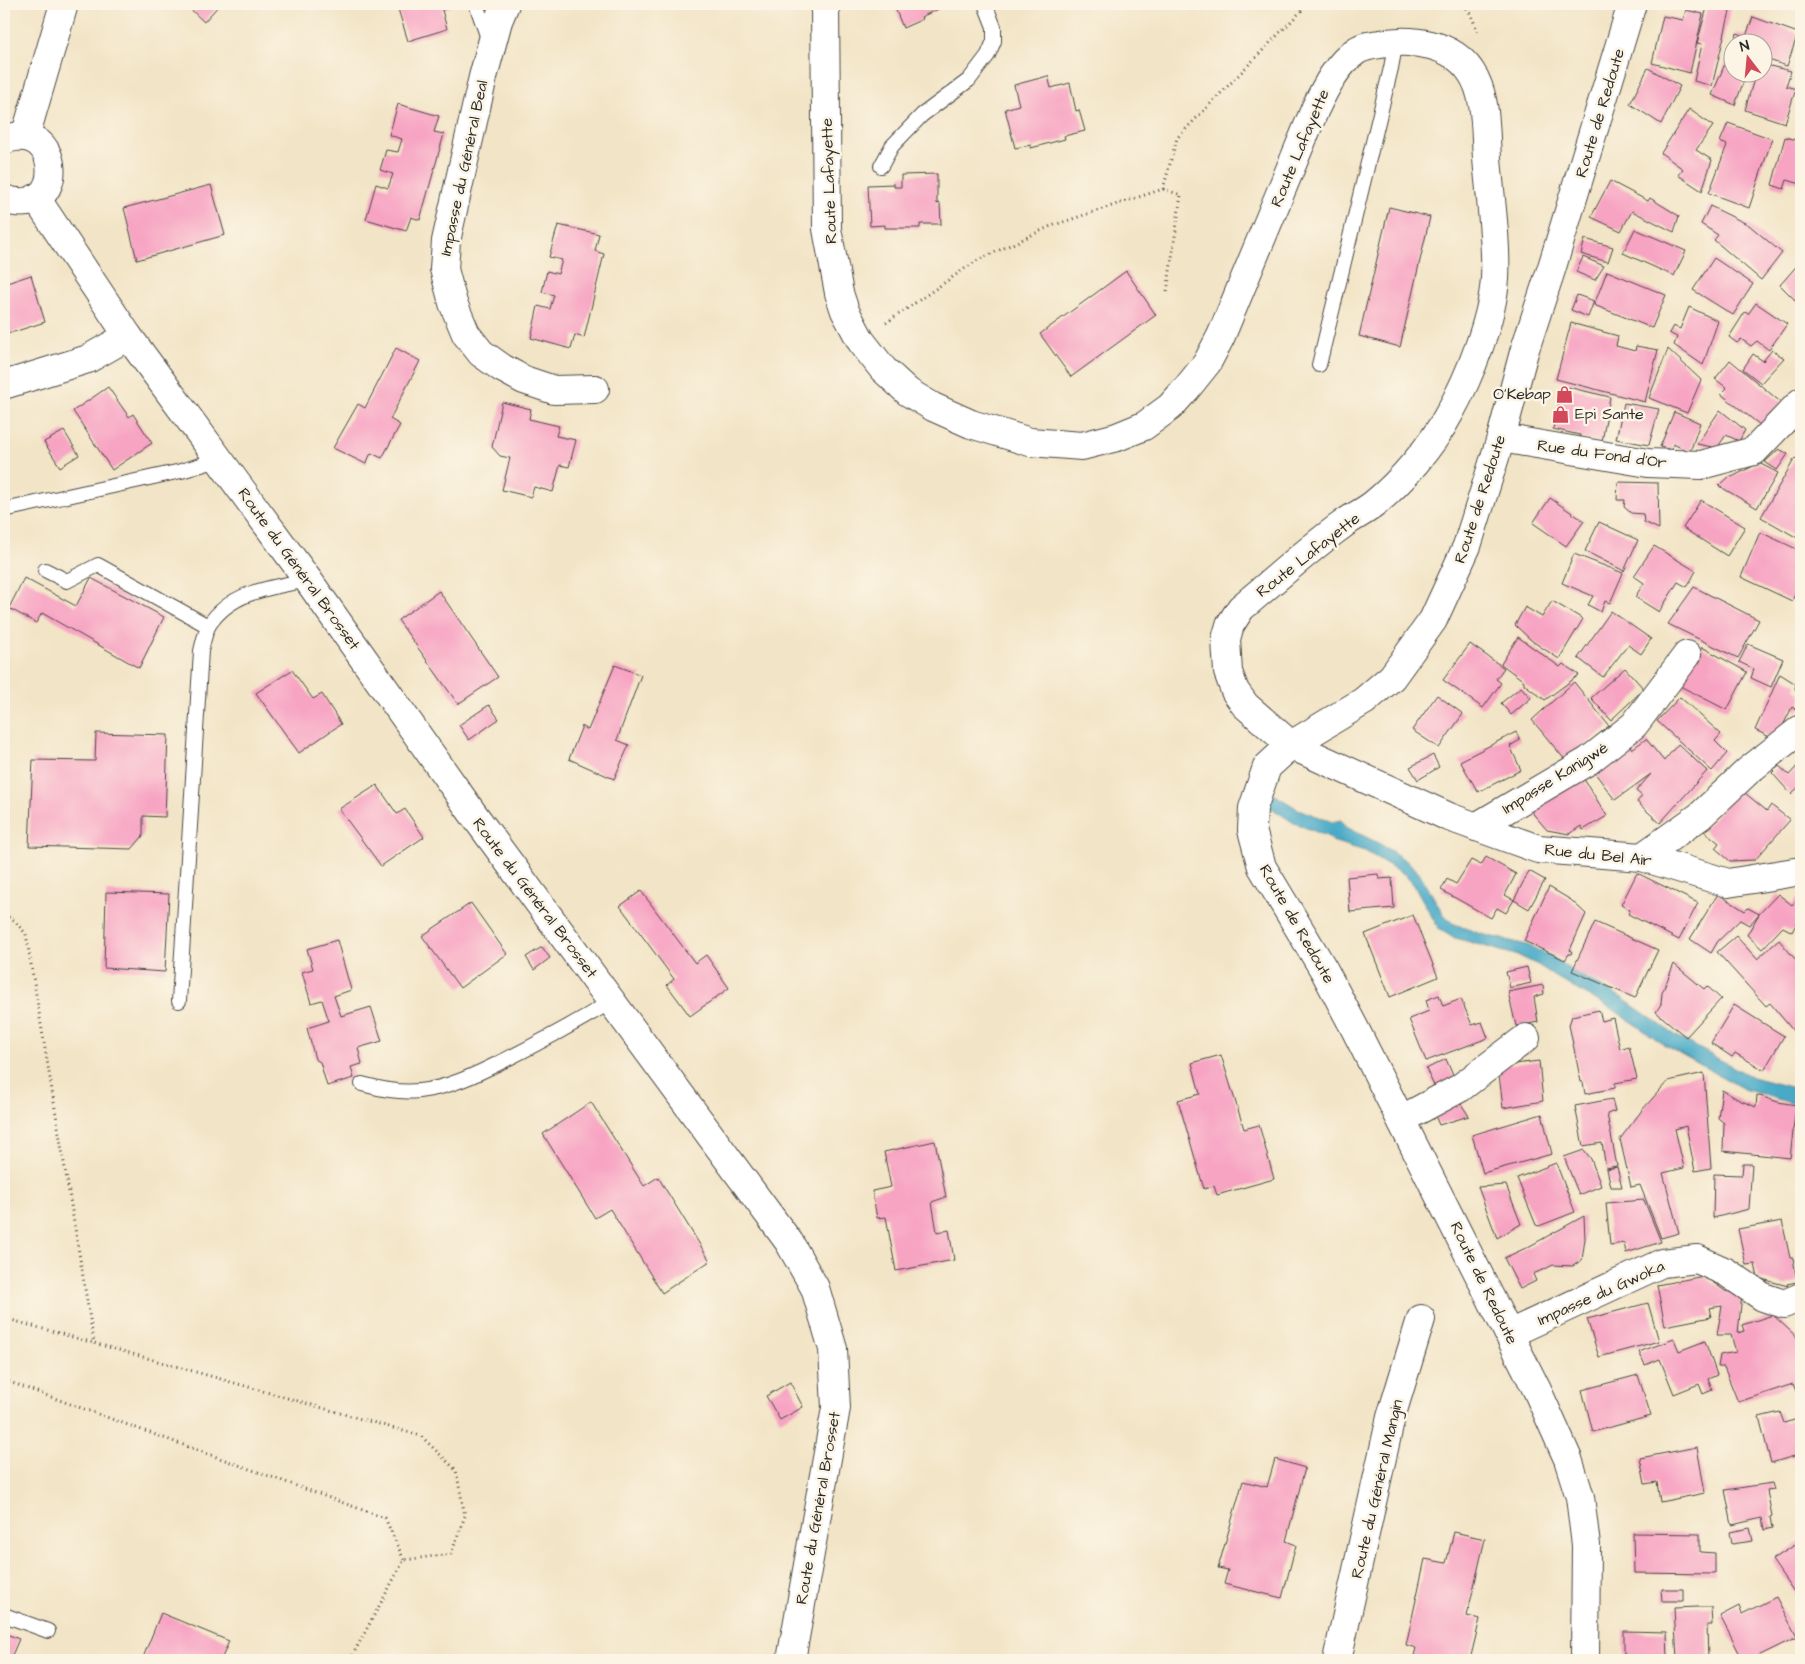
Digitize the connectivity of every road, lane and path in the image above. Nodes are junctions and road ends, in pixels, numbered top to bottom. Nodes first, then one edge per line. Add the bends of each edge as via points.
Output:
1 (64, 4) edge
2 (476, 4) edge
3 (505, 4) edge
4 (825, 4) edge
5 (985, 4) edge
6 (1308, 4) edge
7 (1632, 4) edge
8 (1396, 41) junction
9 (491, 47) junction
10 (15, 139) edge
11 (880, 166) dead end
12 (1163, 189) junction
13 (36, 198) junction
14 (4, 199) edge
15 (1167, 292) dead end
16 (882, 326) dead end
17 (128, 336) junction
18 (1319, 365) dead end
19 (4, 385) edge
20 (595, 389) dead end
21 (1801, 402) edge
22 (1501, 438) junction
23 (220, 459) junction
24 (8, 507) edge
25 (45, 570) dead end
26 (308, 580) junction
27 (208, 626) junction
28 (1687, 655) dead end
29 (1801, 729) edge
30 (1291, 745) junction
31 (1476, 826) junction
32 (1642, 857) junction
33 (1801, 871) edge
34 (4, 915) edge
35 (179, 1001) dead end
36 (612, 1001) junction
37 (1526, 1038) dead end
38 (362, 1084) dead end
39 (1402, 1119) junction
40 (1801, 1297) edge
41 (4, 1318) edge
42 (1421, 1319) dead end
43 (1509, 1334) junction
44 (94, 1343) junction
45 (4, 1380) edge
46 (404, 1560) junction
47 (4, 1615) edge
48 (48, 1631) dead end
49 (350, 1660) edge
50 (791, 1660) edge
51 (1338, 1660) edge
52 (1584, 1660) edge

1 - 10 street
2 - 9 lane
3 - 9 street, Impasse du Général Beal
4 - 8 street, Route Lafayette via 827,229 845,312 861,341 883,369 908,392 933,407 971,424 1030,442 1082,446 1144,426 1170,407 1207,363 1324,88 1358,50
5 - 11 lane via 994,27 994,41 988,55 969,80 922,115 892,146
6 - 12 path via 1177,138
7 - 22 street, Route de Redoute via 1524,352
8 - 18 lane
8 - 30 street, Route Lafayette via 1425,43 1459,58 1472,72 1483,102 1495,263 1492,300 1476,358 1449,414 1428,448 1374,505 1342,525 1248,602 1230,625 1226,657 1235,692 1245,705
9 - 20 street, Impasse du Général Beal via 446,241 444,270 452,303 466,334 481,353 502,368 554,390
10 - 13 street via 36,142 50,159 52,170 47,186
12 - 15 path via 1181,195
12 - 16 path via 1052,226 976,261
13 - 14 street via 14,203
13 - 17 street, Route du Général Brosset
17 - 19 street via 88,360
17 - 23 street, Route du Général Brosset
21 - 22 street, Rue du Fond d'Or via 1754,451 1701,465 1648,463
22 - 30 street, Route de Redoute via 1467,546 1433,620 1392,677 1364,701
23 - 24 lane via 181,471
23 - 26 street, Route du Général Brosset
25 - 27 lane via 67,581 98,566
26 - 27 lane via 248,594 222,610
26 - 36 street, Route du Général Brosset via 471,811
27 - 35 lane via 201,651
28 - 31 street, Impasse Kanigwé via 1634,725 1588,761
29 - 32 street via 1748,771 1700,816
30 - 31 street, Rue du Bel Air via 1449,818
30 - 39 street, Route de Redoute via 1267,767 1252,808 1252,830 1262,867 1324,970
31 - 32 street, Rue du Bel Air via 1538,848
32 - 33 street, Rue du Bel Air via 1728,883
34 - 44 path via 14,920 26,934
36 - 38 lane via 520,1053 447,1086 391,1092
36 - 50 street, Route du Général Brosset via 788,1242 815,1288 833,1349 836,1408
37 - 39 street via 1460,1088
39 - 43 street, Route de Redoute
40 - 43 street, Impasse du Gwoka via 1784,1304 1763,1297 1726,1272 1697,1258 1662,1263
41 - 44 path
42 - 51 street, Route du Général Mangin via 1391,1417
43 - 52 street, Route de Redoute via 1568,1459 1580,1497 1586,1545
44 - 46 path via 422,1436 456,1470 465,1516 451,1554
45 - 46 path via 385,1518
46 - 49 path
47 - 48 lane

